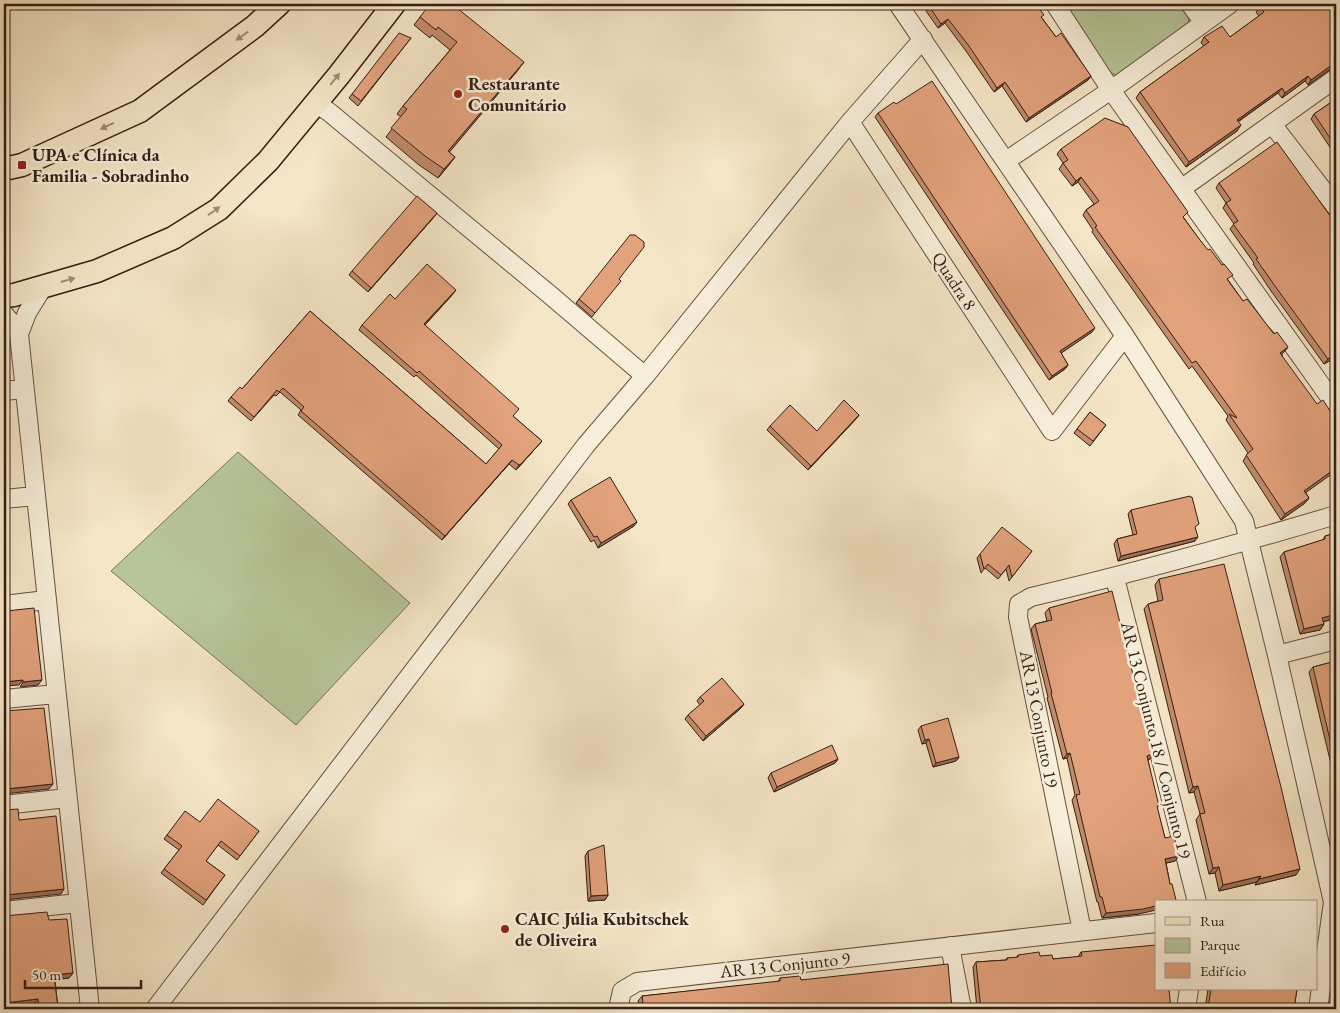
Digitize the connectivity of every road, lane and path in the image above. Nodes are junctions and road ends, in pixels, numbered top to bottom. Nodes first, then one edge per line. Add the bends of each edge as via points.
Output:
1 (279, 4) edge
2 (394, 4) edge
3 (898, 4) edge
4 (1055, 4) edge
5 (1190, 4) edge
6 (1230, 4) edge
7 (1204, 23) junction
8 (923, 39) junction
9 (1336, 78) edge
10 (1111, 90) junction
11 (316, 103) junction
12 (850, 122) junction
13 (1272, 124) junction
14 (1006, 161) junction
15 (4, 169) edge
16 (1181, 189) junction
17 (1336, 207) edge
18 (43, 287) junction
19 (4, 296) edge
20 (4, 314) edge
21 (19, 334) junction
22 (1125, 336) junction
23 (645, 376) junction
24 (24, 389) junction
25 (4, 391) edge
26 (1336, 406) edge
27 (35, 496) junction
28 (4, 499) edge
29 (1336, 515) edge
30 (1249, 541) junction
31 (1115, 578) junction
32 (46, 600) junction
33 (4, 605) edge
34 (1336, 640) edge
35 (1277, 655) junction
36 (56, 694) junction
37 (4, 699) edge
38 (67, 798) junction
39 (4, 805) edge
40 (1196, 900) edge
41 (78, 902) junction
42 (1325, 903) edge
43 (4, 910) edge
44 (1155, 923) edge
45 (1082, 931) junction
46 (950, 946) junction
47 (1189, 990) edge
48 (90, 1009) edge
49 (155, 1009) edge
50 (618, 1009) edge
51 (962, 1009) edge
52 (1186, 1009) edge
53 (1318, 1009) edge

1 -> 15 main road via 255,26 140,111 22,165
11 -> 2 main road
3 - 8 street
4 - 10 street
5 - 7 street
6 - 7 street
7 - 10 street
8 - 12 street
8 - 14 street
9 - 13 street
10 - 14 street
10 - 16 street
18 -> 11 main road via 97,271 173,238 219,208 268,160
11 - 23 street
12 - 22 street, Quadra 8 via 1052,431
12 - 23 street
13 - 16 street
13 - 17 street
14 - 22 street
16 - 26 street
18 - 19 main road
18 - 21 street
20 - 21 street
21 - 24 street
22 - 30 street via 1244,521
23 - 49 street via 586,445
24 - 25 street
24 - 27 street
27 - 28 street
27 - 32 street
29 - 30 street
30 - 31 street
30 - 35 street
31 - 40 street, AR 13 Conjunto 18 / Conjunto 19
31 - 45 street, AR 13 Conjunto 19 via 1031,597 1019,604 1018,617
32 - 33 street
32 - 36 street
34 - 35 street
35 - 42 street
36 - 37 street
36 - 38 street
38 - 39 street
38 - 41 street
41 - 43 street
41 - 48 street
42 - 53 street
44 - 45 street, AR 13 Conjunto 9
45 - 46 street, AR 13 Conjunto 9
46 - 50 street, AR 13 Conjunto 9 via 637,982 622,991
46 - 51 street
47 - 52 street

